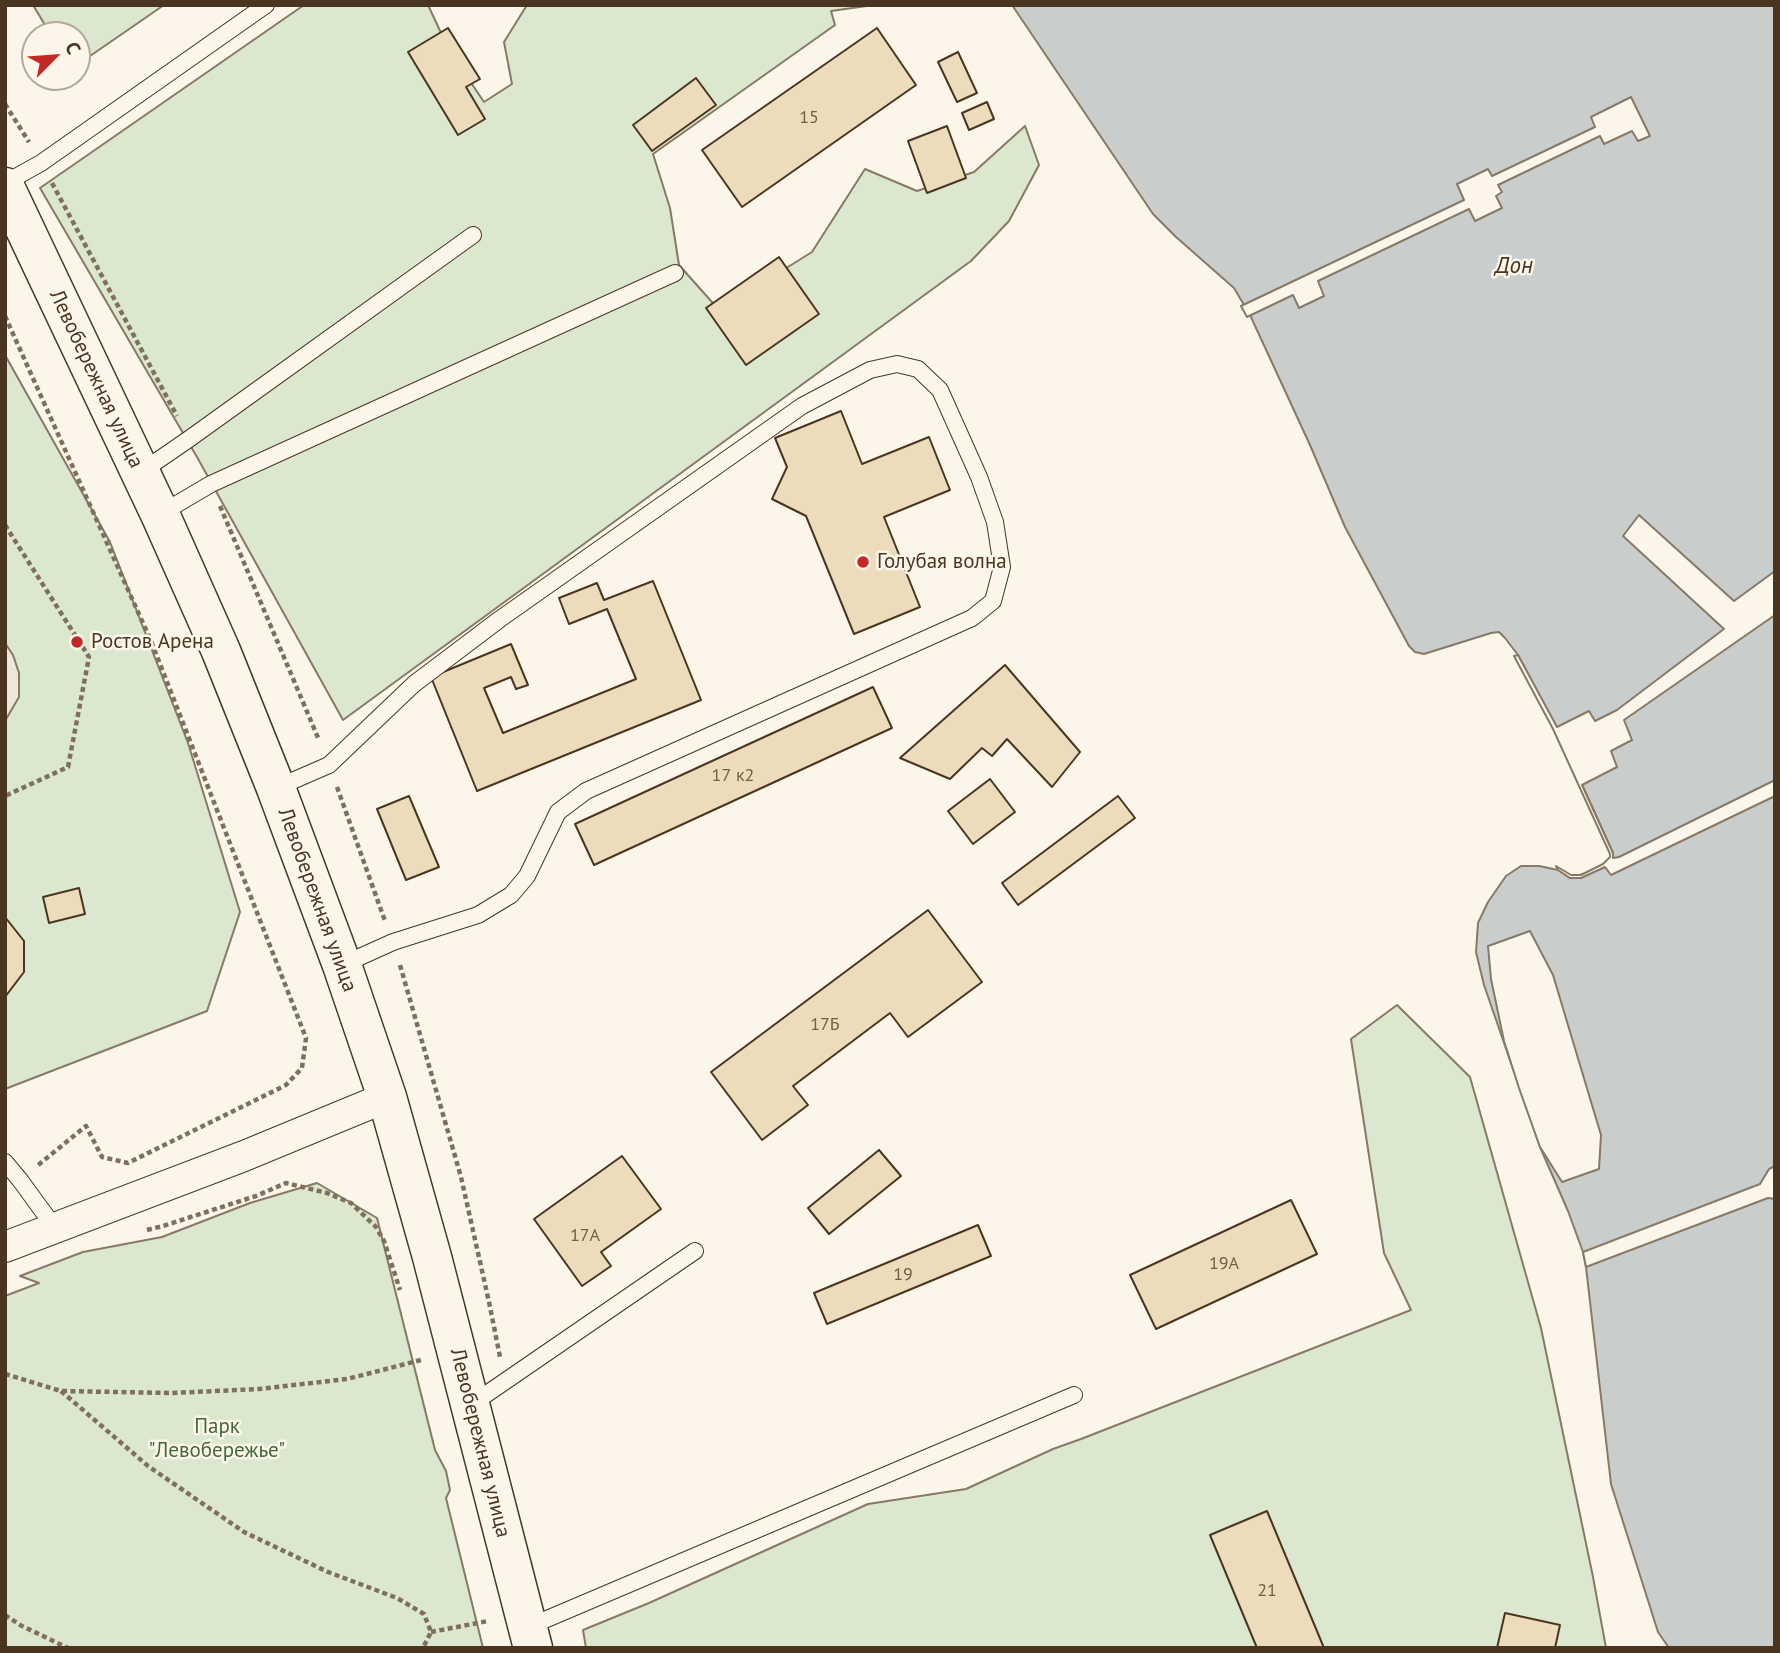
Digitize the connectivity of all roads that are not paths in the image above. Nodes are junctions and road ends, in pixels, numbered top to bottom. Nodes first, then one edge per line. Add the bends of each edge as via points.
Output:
1 (266, 5) edge
2 (5, 185) edge
3 (473, 236) dead end
4 (675, 273) dead end
5 (141, 472) junction
6 (160, 514) junction
7 (276, 788) junction
8 (342, 965) junction
9 (387, 1097) junction
10 (5, 1162) edge
11 (55, 1228) junction
12 (5, 1247) edge
13 (695, 1251) dead end
14 (1074, 1395) dead end
15 (471, 1405) junction
16 (531, 1637) edge

1 - 2 lane
2 - 5 main road, Левобережная улица
3 - 5 lane
4 - 6 lane via 211,484
5 - 6 main road, Левобережная улица
6 - 7 main road, Левобережная улица
7 - 8 main road, Левобережная улица
7 - 8 lane via 329,765 414,684 802,406 870,370 897,364 918,369 940,390 995,522 1002,567 993,601 972,618 586,791 558,812 527,876 512,895 478,915
8 - 9 main road, Левобережная улица
9 - 11 street
9 - 15 main road, Левобережная улица
10 - 11 lane
11 - 12 street
13 - 15 lane
14 - 16 lane
15 - 16 main road, Левобережная улица

